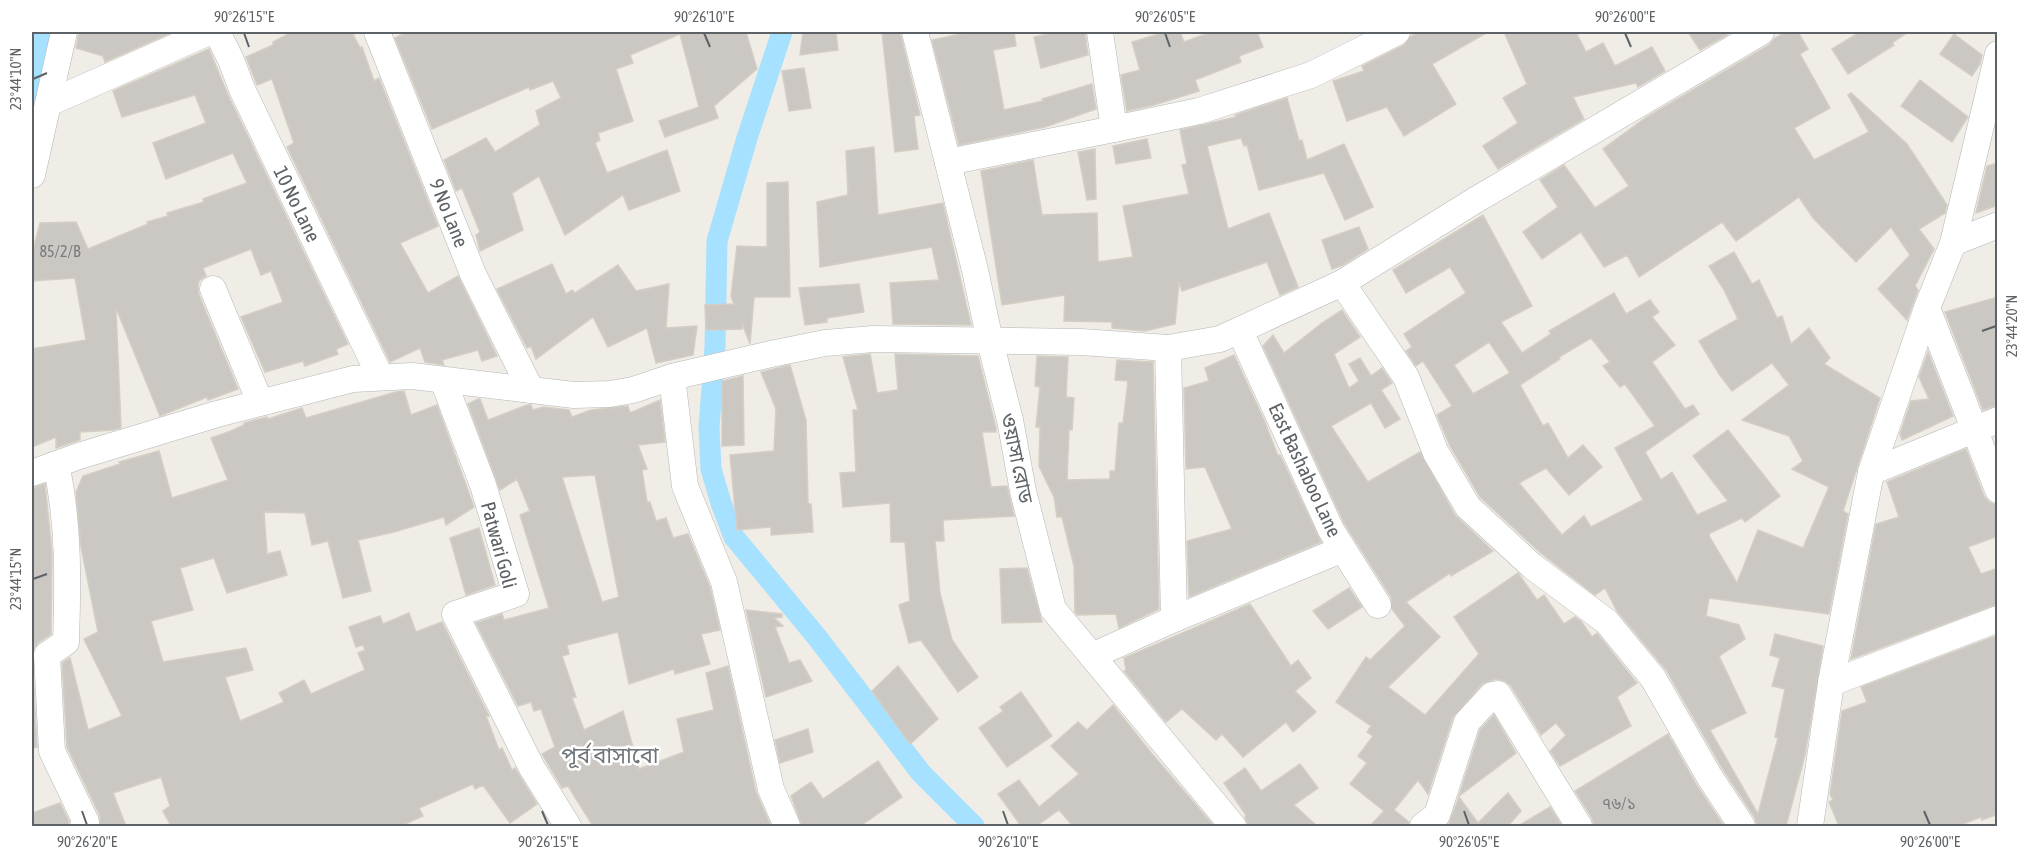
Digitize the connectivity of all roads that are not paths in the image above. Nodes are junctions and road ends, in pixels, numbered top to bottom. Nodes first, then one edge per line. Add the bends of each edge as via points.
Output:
1 (64, 32) edge
2 (210, 32) edge
3 (217, 32) edge
4 (376, 32) edge
5 (915, 32) edge
6 (1100, 32) edge
7 (1397, 32) edge
8 (1761, 32) edge
9 (1735, 38) edge
10 (1998, 54) edge
11 (49, 103) junction
12 (1114, 129) junction
13 (948, 162) junction
14 (32, 175) edge
15 (1998, 225) edge
16 (1953, 243) junction
17 (1342, 283) junction
18 (213, 289) dead end
19 (1927, 308) junction
20 (1240, 331) junction
21 (990, 341) junction
22 (1168, 348) junction
23 (380, 376) junction
24 (672, 377) junction
25 (443, 380) junction
26 (531, 390) junction
27 (260, 402) junction
28 (1998, 420) edge
29 (1974, 429) junction
30 (56, 464) junction
31 (1871, 472) junction
32 (32, 473) edge
33 (1998, 490) edge
34 (1343, 549) junction
35 (1378, 605) dead end
36 (1174, 619) junction
37 (1998, 619) edge
38 (1092, 656) junction
39 (1831, 683) junction
40 (82, 826) edge
41 (568, 826) edge
42 (787, 826) edge
43 (1233, 826) edge
44 (1423, 826) edge
45 (1579, 826) edge
46 (1742, 826) edge
47 (1810, 826) edge

1 - 11 street
2 - 11 street
3 - 23 street, 10 No Lane
4 - 26 street, 9 No Lane via 474,274
5 - 13 street, ওয়াসা রোড
6 - 12 street
7 - 12 street via 1311,75 1199,111
8 - 9 street
9 - 17 street
10 - 16 street
11 - 14 street
12 - 13 street
13 - 21 street, ওয়াসা রোড
15 - 16 street
16 - 19 street
17 - 20 street
17 - 46 street via 1406,377 1436,453 1468,507 1532,566 1607,622 1653,678 1709,777
18 - 27 street
19 - 29 street
19 - 31 street
20 - 22 street via 1220,339
20 - 34 street, East Bashaboo Lane
21 - 22 street
21 - 24 street via 873,339 825,343
21 - 38 street, ওয়াসা রোড via 1053,609
22 - 36 street
23 - 25 street
23 - 27 street
24 - 26 street via 610,394
24 - 42 street via 686,486 724,582 771,789
25 - 26 street
25 - 41 street, Patwari Goli via 483,485 516,594 455,614 532,768
27 - 30 street
28 - 29 street
29 - 31 street
29 - 33 street
30 - 32 street
30 - 40 street via 65,514 68,571 66,642 47,655 52,751 86,822
31 - 39 street
34 - 35 street, East Bashaboo Lane
34 - 36 street
36 - 38 street
37 - 39 street
38 - 43 street, ওয়াসা রোড
39 - 47 street
44 - 45 street via 1437,815 1467,722 1492,695 1498,694

